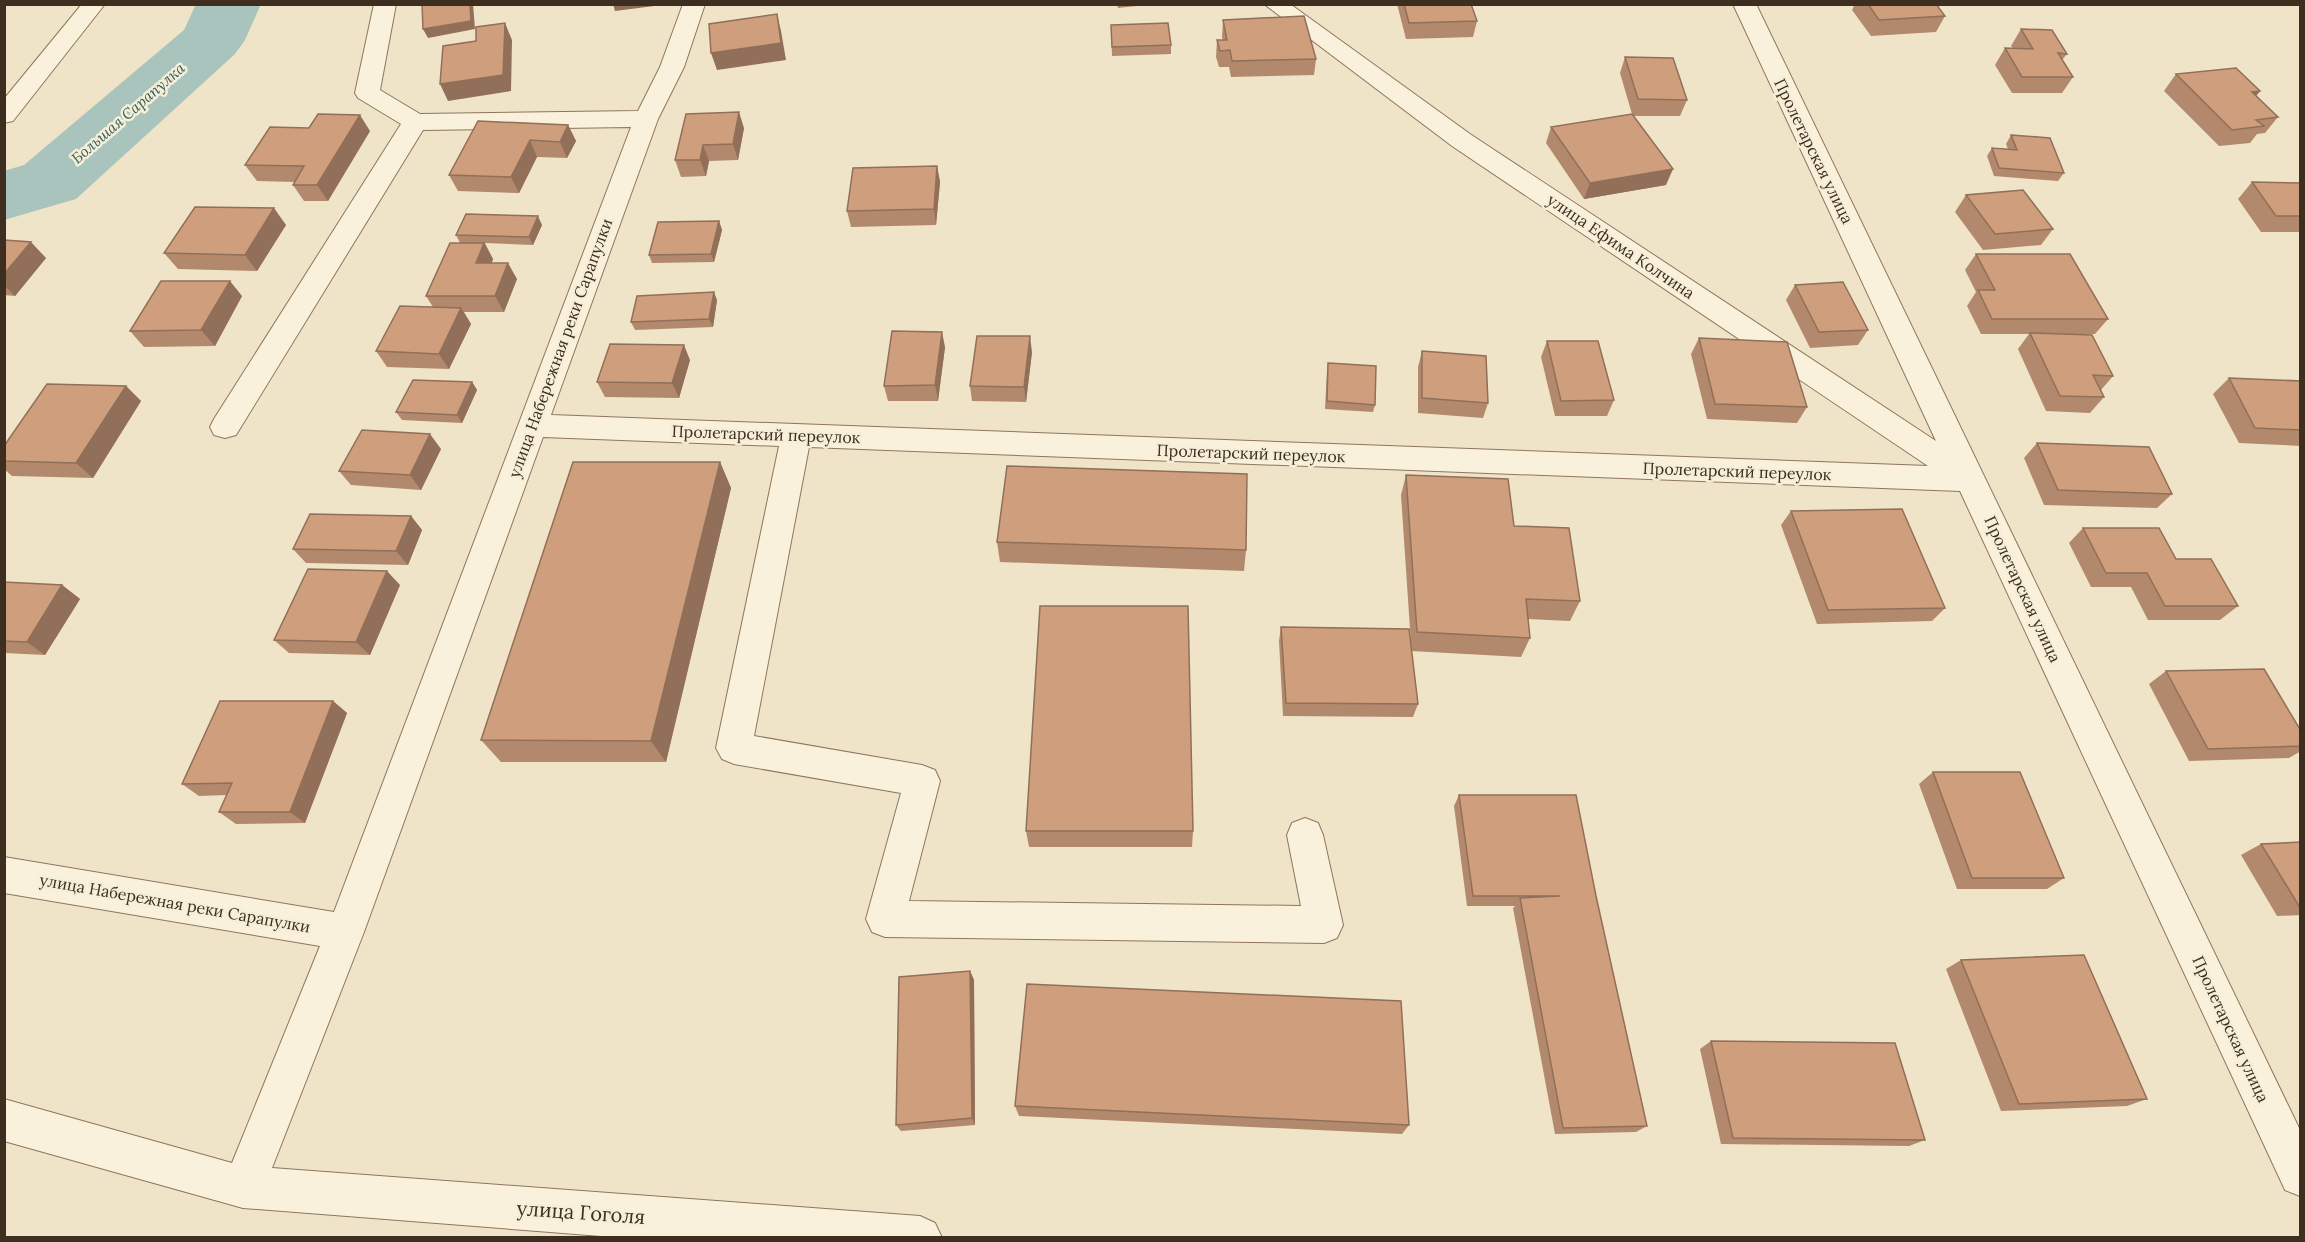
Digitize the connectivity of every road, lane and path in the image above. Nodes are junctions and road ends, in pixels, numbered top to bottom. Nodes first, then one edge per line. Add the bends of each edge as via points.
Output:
1 (94, 4) edge
2 (385, 4) edge
3 (694, 4) edge
4 (1275, 4) edge
5 (1744, 4) edge
6 (8, 106) edge
7 (646, 119) junction
8 (414, 122) junction
9 (531, 425) junction
10 (225, 428) dead end
11 (796, 435) junction
12 (1972, 480) junction
13 (1305, 835) dead end
14 (4, 874) edge
15 (345, 932) junction
16 (4, 1120) edge
17 (2301, 1175) edge
18 (243, 1187) junction
19 (920, 1238) edge

1 - 6 street
2 - 8 street via 367,93
3 - 7 street, улица Набережная реки Сарапулки via 672,67
4 - 12 street, улица Ефима Колчина via 1461,140
5 - 12 street, Пролетарская улица
7 - 8 street
7 - 9 street, улица Набережная реки Сарапулки
8 - 10 street
9 - 11 street, Пролетарский переулок
9 - 15 street, улица Набережная реки Сарапулки
11 - 12 street, Пролетарский переулок
11 - 13 street via 734,748 922,781 885,919 1324,925
12 - 17 street, Пролетарская улица
14 - 15 street, улица Набережная реки Сарапулки
15 - 18 street, улица Набережная реки Сарапулки
16 - 18 street, улица Гоголя
18 - 19 street, улица Гоголя

